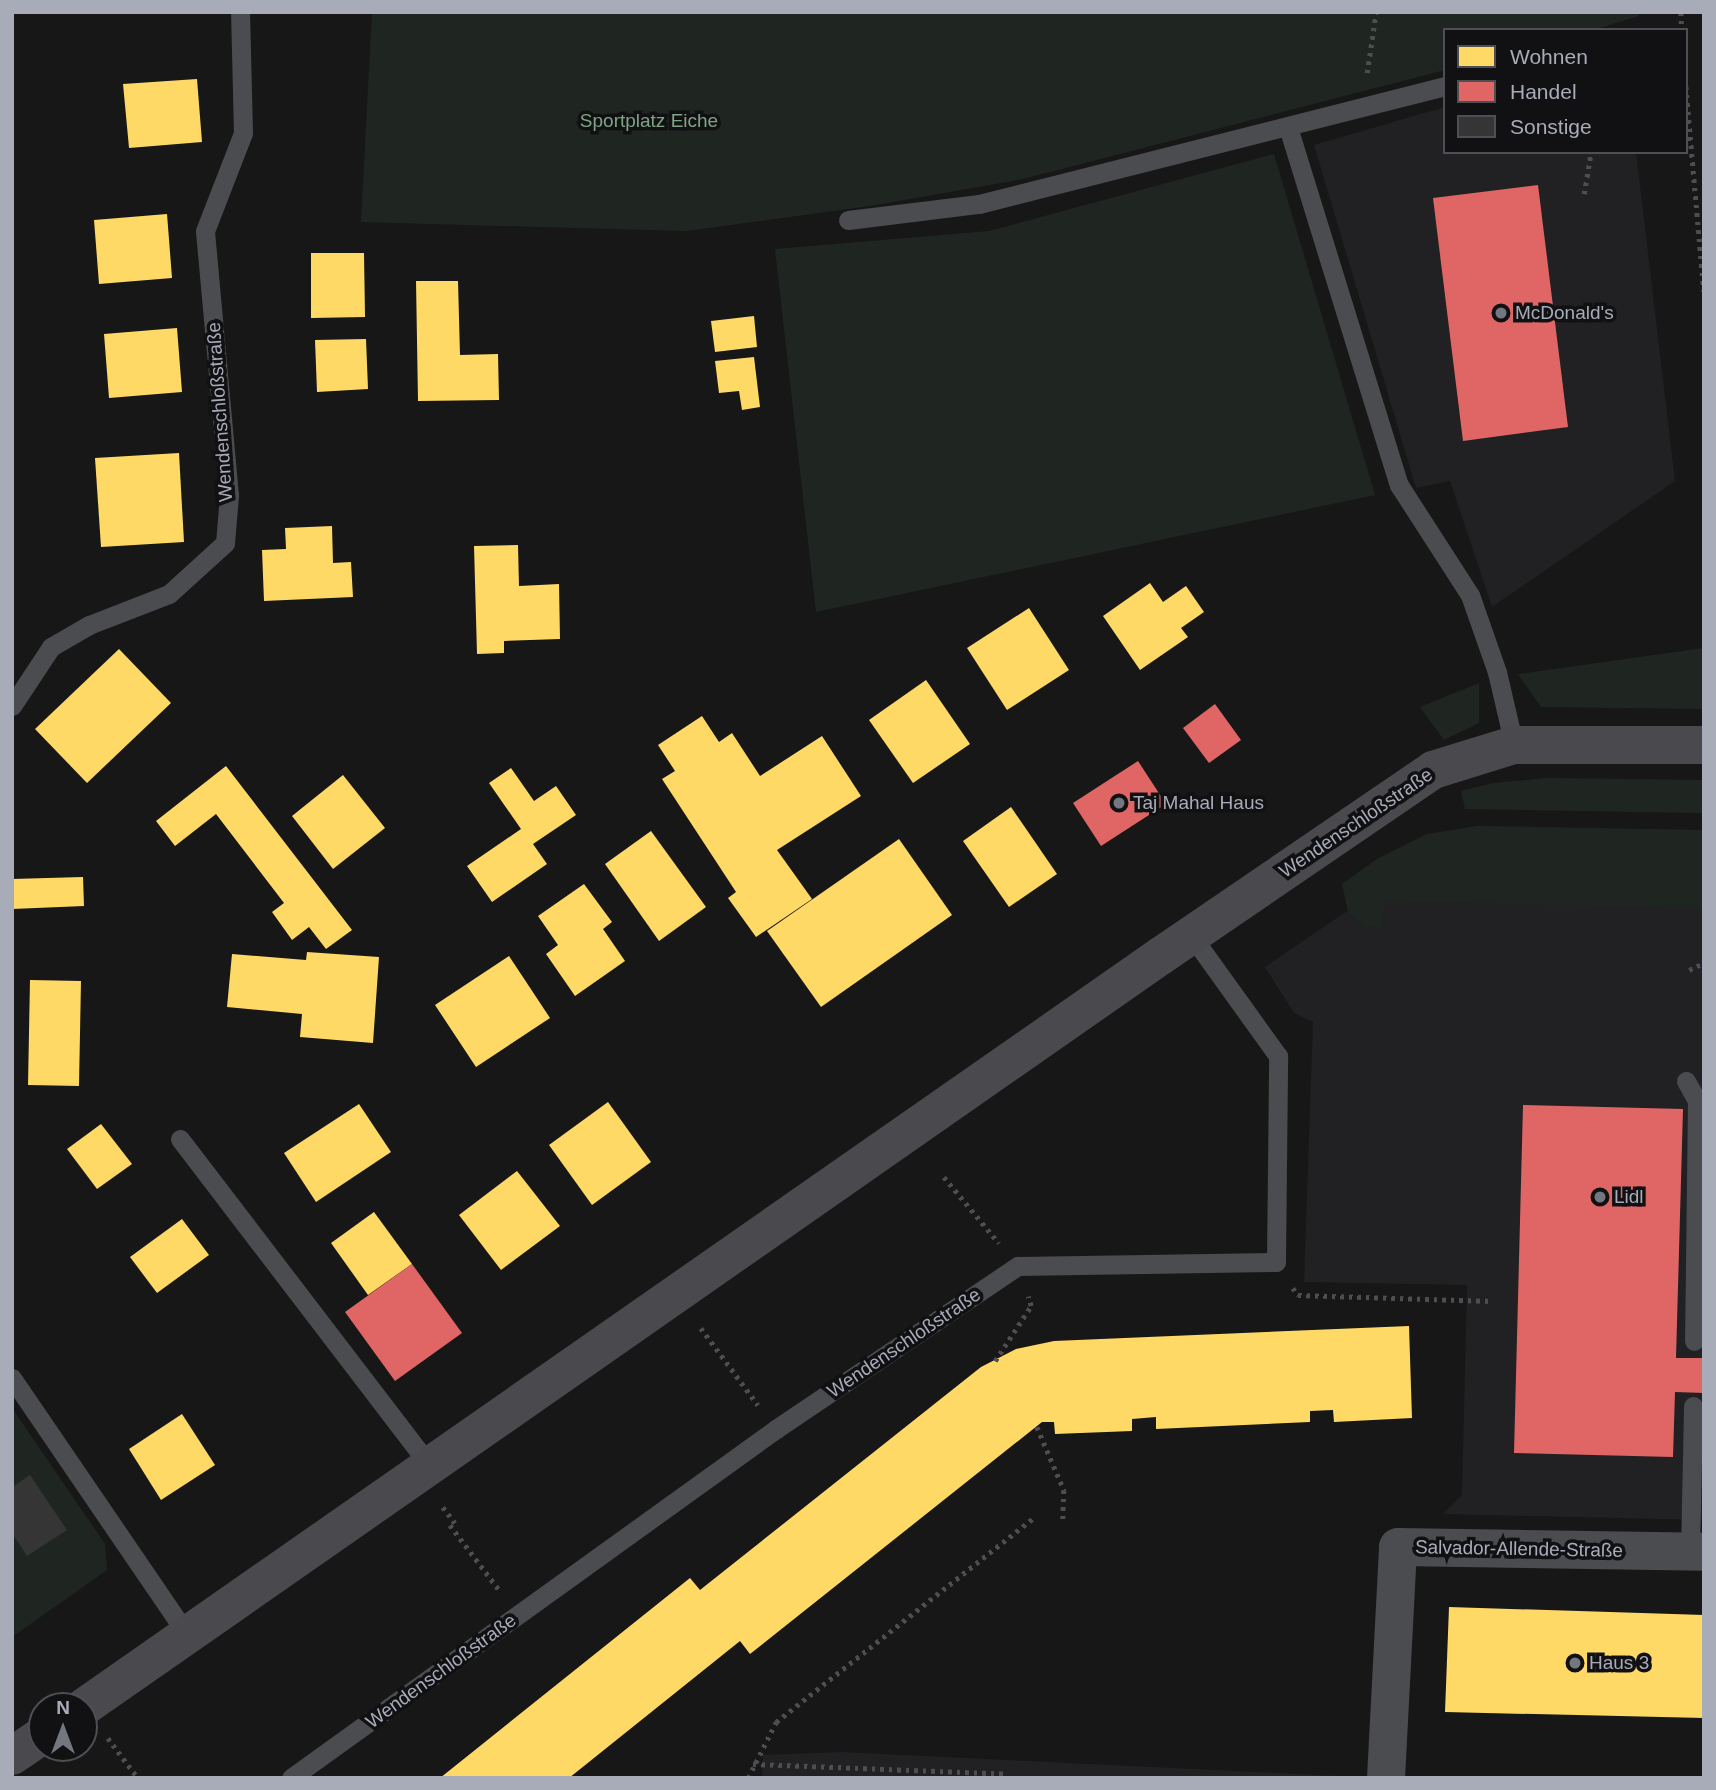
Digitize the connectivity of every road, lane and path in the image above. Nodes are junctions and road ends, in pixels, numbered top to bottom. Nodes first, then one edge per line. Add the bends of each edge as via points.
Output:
1 (240, 12) edge
2 (1376, 12) edge
3 (1443, 87) edge
4 (1373, 105) junction
5 (1688, 109) edge
6 (1288, 127) junction
7 (1591, 154) edge
8 (1584, 194) dead end
9 (848, 220) dead end
10 (1704, 291) edge
11 (12, 706) edge
12 (1704, 745) edge
13 (1514, 746) junction
14 (1191, 934) junction
15 (1704, 963) edge
16 (1689, 970) dead end
17 (1686, 1081) dead end
18 (180, 1139) dead end
19 (1276, 1262) junction
20 (677, 1293) junction
21 (1492, 1301) dead end
22 (1694, 1341) dead end
23 (12, 1378) edge
24 (1693, 1406) dead end
25 (1037, 1427) dead end
26 (776, 1429) junction
27 (429, 1465) junction
28 (1034, 1518) dead end
29 (1063, 1519) dead end
30 (450, 1525) dead end
31 (1697, 1552) edge
32 (518, 1615) junction
33 (188, 1636) junction
34 (98, 1697) edge
35 (28, 1745) edge
36 (12, 1756) edge
37 (752, 1764) junction
38 (1008, 1774) dead end
39 (291, 1778) edge
40 (747, 1778) edge
41 (1386, 1778) edge

1 - 11 lane, Wendenschloßstraße via 243,133 205,231 229,495 225,544 169,594 89,625 51,647
2 - 4 path via 1366,69
3 - 4 lane
4 - 6 lane
5 - 10 path
6 - 9 lane via 979,204
6 - 13 lane via 1399,485 1470,595 1497,672
7 - 8 path
12 - 13 street, Wendenschloßstraße
13 - 14 street, Wendenschloßstraße via 1433,770
14 - 19 lane via 1278,1056
14 - 20 street, Wendenschloßstraße
15 - 16 path
17 - 22 lane via 1697,1101
18 - 27 lane
19 - 21 path via 1298,1296
19 - 26 lane, Wendenschloßstraße via 1018,1266
20 - 26 path
20 - 27 street, Wendenschloßstraße
23 - 33 lane
24 - 31 lane
25 - 29 path via 1064,1490
26 - 32 lane, Wendenschloßstraße
27 - 33 street, Wendenschloßstraße
28 - 37 path via 776,1722
30 - 32 path
31 - 41 street, Salvador-Allende-Straße via 1398,1547
32 - 39 lane, Wendenschloßstraße
33 - 34 street, Wendenschloßstraße
35 - 36 street
37 - 38 path
37 - 40 path

